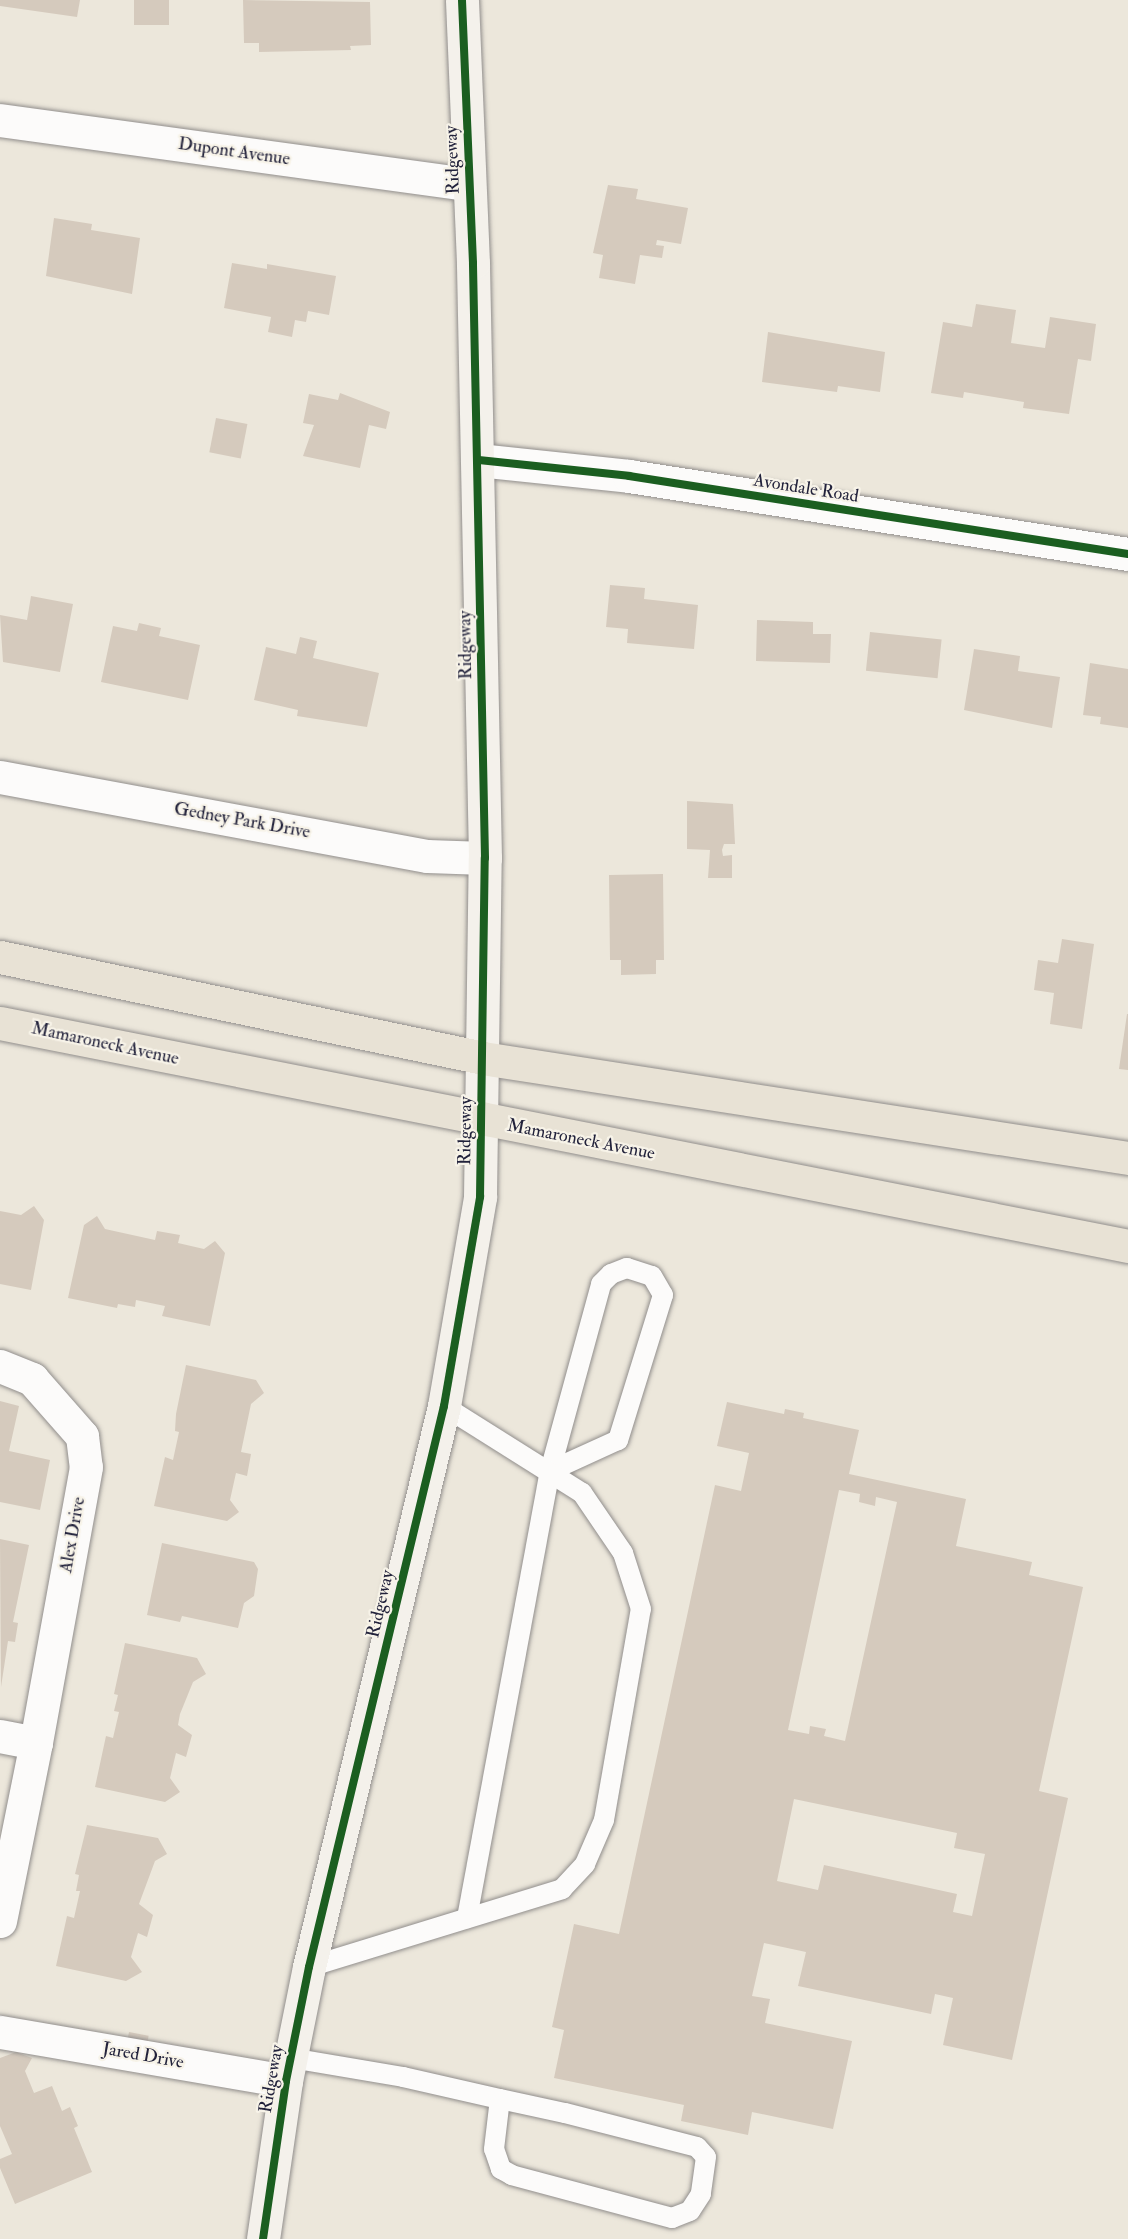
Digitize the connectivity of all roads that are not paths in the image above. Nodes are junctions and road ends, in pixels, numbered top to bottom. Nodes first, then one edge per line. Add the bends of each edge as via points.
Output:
1 (462, 0) edge
2 (0, 120) edge
3 (468, 184) junction
4 (478, 460) junction
5 (1128, 554) edge
6 (0, 777) edge
7 (485, 858) junction
8 (0, 957) edge
9 (0, 1023) edge
10 (482, 1058) junction
11 (482, 1121) junction
12 (1128, 1158) edge
13 (1128, 1246) edge
14 (0, 1365) edge
15 (444, 1406) junction
16 (550, 1471) junction
17 (0, 1736) edge
18 (36, 1743) junction
19 (466, 1918) junction
20 (0, 1921) edge
21 (309, 1967) junction
22 (0, 2032) edge
23 (289, 2069) junction
24 (500, 2099) junction
25 (263, 2239) edge

1 - 3 street, Ridgeway
2 - 3 street, Dupont Avenue
3 - 4 street, Ridgeway
4 - 5 street, Avondale Road via 629,476
4 - 7 street, Ridgeway
6 - 7 street, Gedney Park Drive via 428,856
7 - 10 street, Ridgeway
8 - 10 main road
9 - 11 main road, Mamaroneck Avenue
10 - 11 street, Ridgeway
10 - 12 main road
11 - 13 main road, Mamaroneck Avenue
11 - 15 street, Ridgeway via 480,1197
14 - 18 street, Alex Drive via 32,1379 82,1436 86,1467
15 - 16 lane
15 - 21 street, Ridgeway
16 - 16 lane via 601,1284 611,1274 627,1268 652,1276 663,1295 618,1440
16 - 19 lane
16 - 19 lane via 582,1492 623,1553 641,1609 604,1820 585,1864 562,1889
17 - 18 street
18 - 20 street, Alex Drive
19 - 21 lane
21 - 23 street, Ridgeway
22 - 23 street, Jared Drive
23 - 24 lane
23 - 25 street, Ridgeway
24 - 24 lane via 697,2147 706,2157 701,2193 690,2211 672,2218 512,2175 501,2169 494,2149

